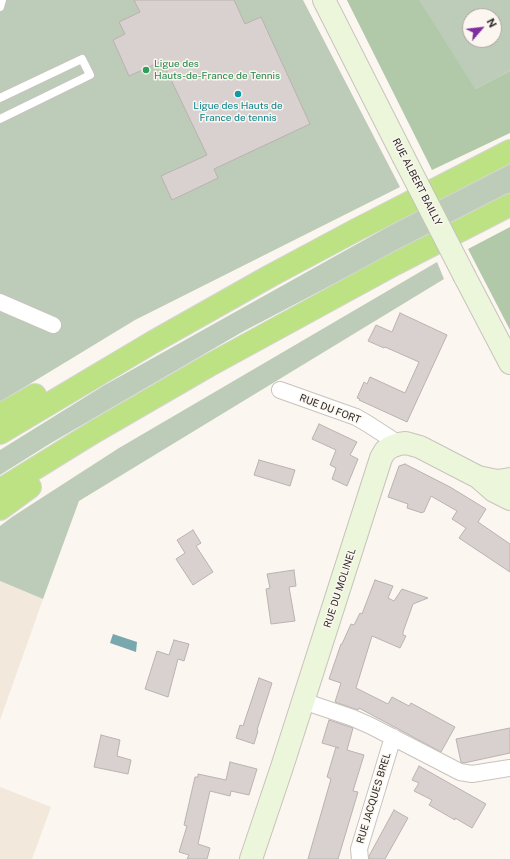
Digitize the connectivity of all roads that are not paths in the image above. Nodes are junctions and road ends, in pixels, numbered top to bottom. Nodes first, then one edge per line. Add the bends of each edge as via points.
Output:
1 (2, 0) edge
2 (324, 0) edge
3 (0, 7) edge
4 (0, 98) edge
5 (0, 119) edge
6 (510, 151) edge
7 (510, 205) edge
8 (356, 230) junction
9 (0, 302) edge
10 (53, 325) dead end
11 (510, 363) edge
12 (280, 390) dead end
13 (0, 415) edge
14 (94, 432) junction
15 (0, 433) edge
16 (399, 444) junction
17 (478, 477) junction
18 (510, 479) edge
19 (0, 490) edge
20 (510, 499) edge
21 (0, 509) edge
22 (303, 701) junction
23 (393, 737) junction
24 (510, 768) edge
25 (251, 859) edge
26 (360, 859) edge

1 - 3 lane
2 - 11 street, RUE ALBERT BAILLY, bridge
4 - 5 lane via 82,59 90,75
6 - 8 highway
7 - 14 highway via 208,366
8 - 13 highway via 268,269 188,309
8 - 15 highway via 153,342
9 - 10 street
12 - 16 street, RUE DU FORT via 356,417
14 - 19 highway
14 - 21 highway via 56,468
16 - 17 street via 420,447
16 - 22 street, RUE DU MOLINEL via 385,451 381,458
17 - 18 street via 497,481
17 - 20 street via 494,491
22 - 23 street via 353,718
22 - 25 street, RUE DU MOLINEL
23 - 24 street via 460,772 472,774
23 - 26 street, RUE JACQUES BREL via 359,849

